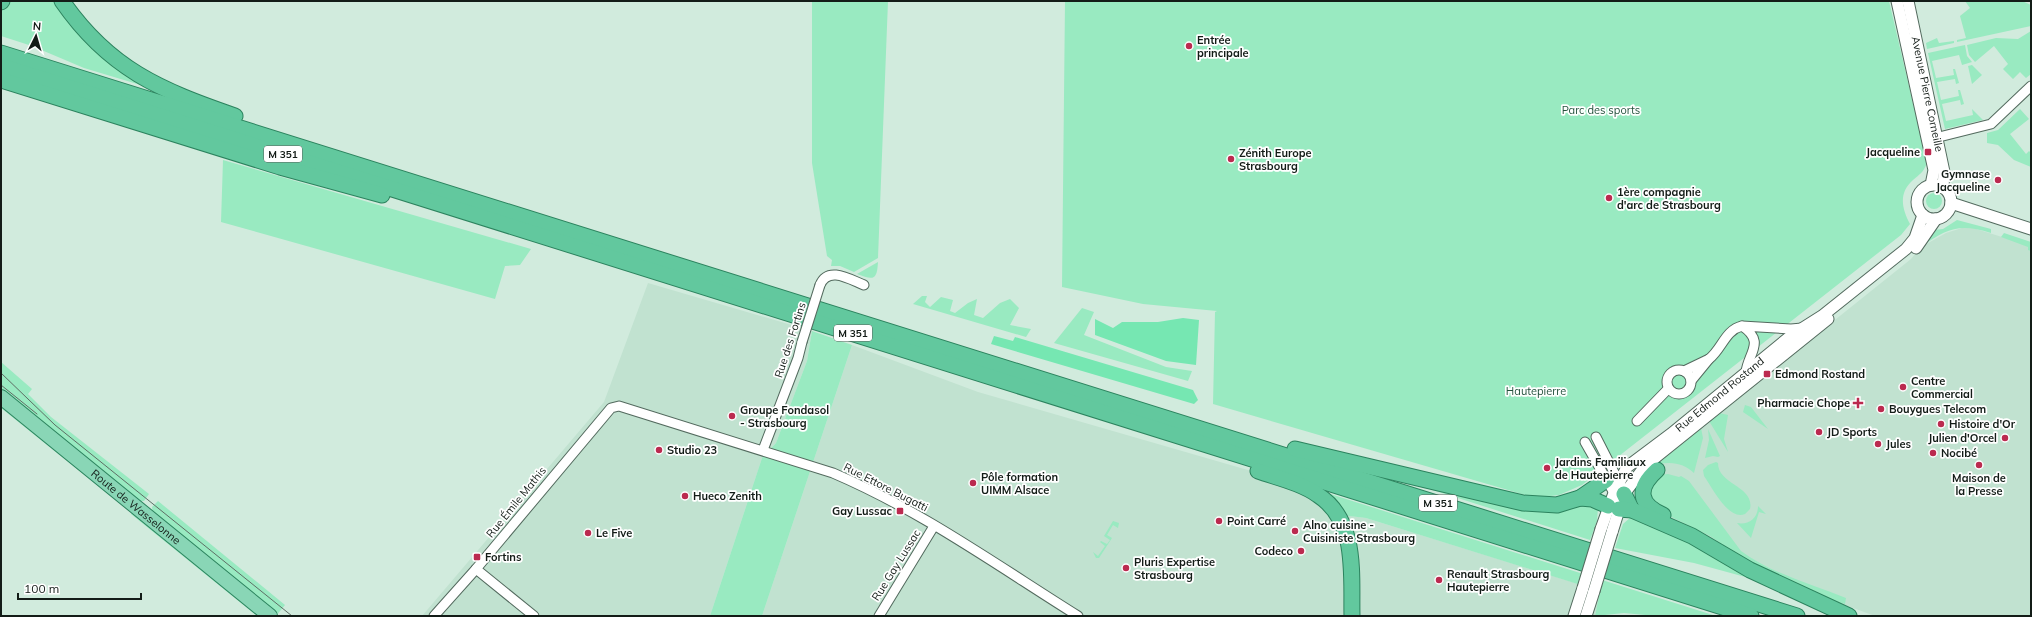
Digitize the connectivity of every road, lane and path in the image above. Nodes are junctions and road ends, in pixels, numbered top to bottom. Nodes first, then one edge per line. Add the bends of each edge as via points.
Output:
1 (62, 1) edge
2 (66, 1) edge
3 (1897, 1) edge
4 (1908, 1) edge
5 (85, 31) junction
6 (1, 52) edge
7 (1, 66) edge
8 (1, 80) edge
9 (2031, 86) edge
10 (1, 90) edge
11 (1932, 138) junction
12 (204, 144) junction
13 (1931, 185) junction
14 (429, 187) junction
15 (1943, 188) junction
16 (1951, 203) junction
17 (1923, 215) junction
18 (1936, 219) junction
19 (2031, 229) edge
20 (564, 242) junction
21 (864, 285) dead end
22 (1742, 326) junction
23 (1805, 327) junction
24 (1709, 359) junction
25 (1684, 371) junction
26 (1746, 372) junction
27 (1691, 381) junction
28 (1668, 389) junction
29 (1078, 390) junction
30 (1, 397) edge
31 (619, 406) joint
32 (1119, 417) junction
33 (1636, 421) dead end
34 (1596, 437) dead end
35 (1585, 442) dead end
36 (763, 450) junction
37 (1657, 470) dead end
38 (1617, 494) junction
39 (1580, 498) junction
40 (934, 526) junction
41 (1606, 530) junction
42 (1725, 556) junction
43 (476, 569) junction
44 (270, 616) edge
45 (434, 616) edge
46 (534, 616) edge
47 (879, 616) edge
48 (1078, 616) edge
49 (1352, 616) edge
50 (1574, 616) edge
51 (1586, 616) edge
52 (1751, 616) edge
53 (1797, 616) edge
54 (1849, 616) edge

1 - 5 highway
2 - 5 highway
3 - 11 street, Avenue Pierre Corneille
4 - 11 street, Avenue Pierre Corneille
5 - 14 highway via 123,65 166,90 354,156
6 - 14 highway, M 351
7 - 20 highway, M 351
8 - 12 highway
9 - 11 street via 1991,124
10 - 12 highway via 39,97
11 - 13 street, Avenue Pierre Corneille via 1934,170
11 - 15 street, Avenue Pierre Corneille via 1944,172
12 - 20 highway via 351,187
13 - 15 street
13 - 17 street via 1920,191 1918,197 1917,204
14 - 29 highway, M 351
15 - 16 street
16 - 18 street via 1949,210
16 - 19 street
17 - 18 street
17 - 23 street, Rue Edmond Rostand via 1915,238 1906,249
18 - 38 street, Rue Edmond Rostand via 1923,239 1903,260 1654,458
20 - 32 highway, M 351
21 - 36 street, Rue des Fortins, bridge via 836,274 822,279 798,358
22 - 23 street via 1791,330
22 - 24 street via 1731,331 1719,350
22 - 26 street via 1752,335 1755,345
23 - 26 street, Rue Edmond Rostand
24 - 25 street
24 - 27 street
25 - 27 street via 1690,376
25 - 28 street via 1675,370 1669,375 1666,383
26 - 38 street, Rue Edmond Rostand via 1627,467
27 - 28 street via 1689,389 1683,394 1676,394
28 - 33 street
29 - 39 highway via 1144,404 1252,438 1523,503 1557,504
29 - 53 highway, M 351
30 - 44 main road, Route de Wasselonne
31 - 36 street, Rue Ettore Bugatti
31 - 43 street, Rue Émile Mathis via 611,408
32 - 49 highway via 1172,441 1305,488 1327,502 1341,520 1348,537
32 - 52 highway, M 351
34 - 38 street
35 - 38 street
36 - 40 street, Rue Ettore Bugatti via 833,473 866,488
37 - 42 highway via 1645,486 1646,505 1699,532
38 - 39 highway
38 - 39 highway via 1592,499
38 - 41 street, Rue Edmond Rostand
38 - 42 highway
40 - 47 street, Rue Gay Lussac
40 - 48 street, Rue Ettore Bugatti
41 - 50 street, Rue Edmond Rostand, bridge
41 - 51 street, Rue Edmond Rostand, bridge via 1594,591
42 - 54 highway
43 - 45 street, Rue Émile Mathis
43 - 46 street

